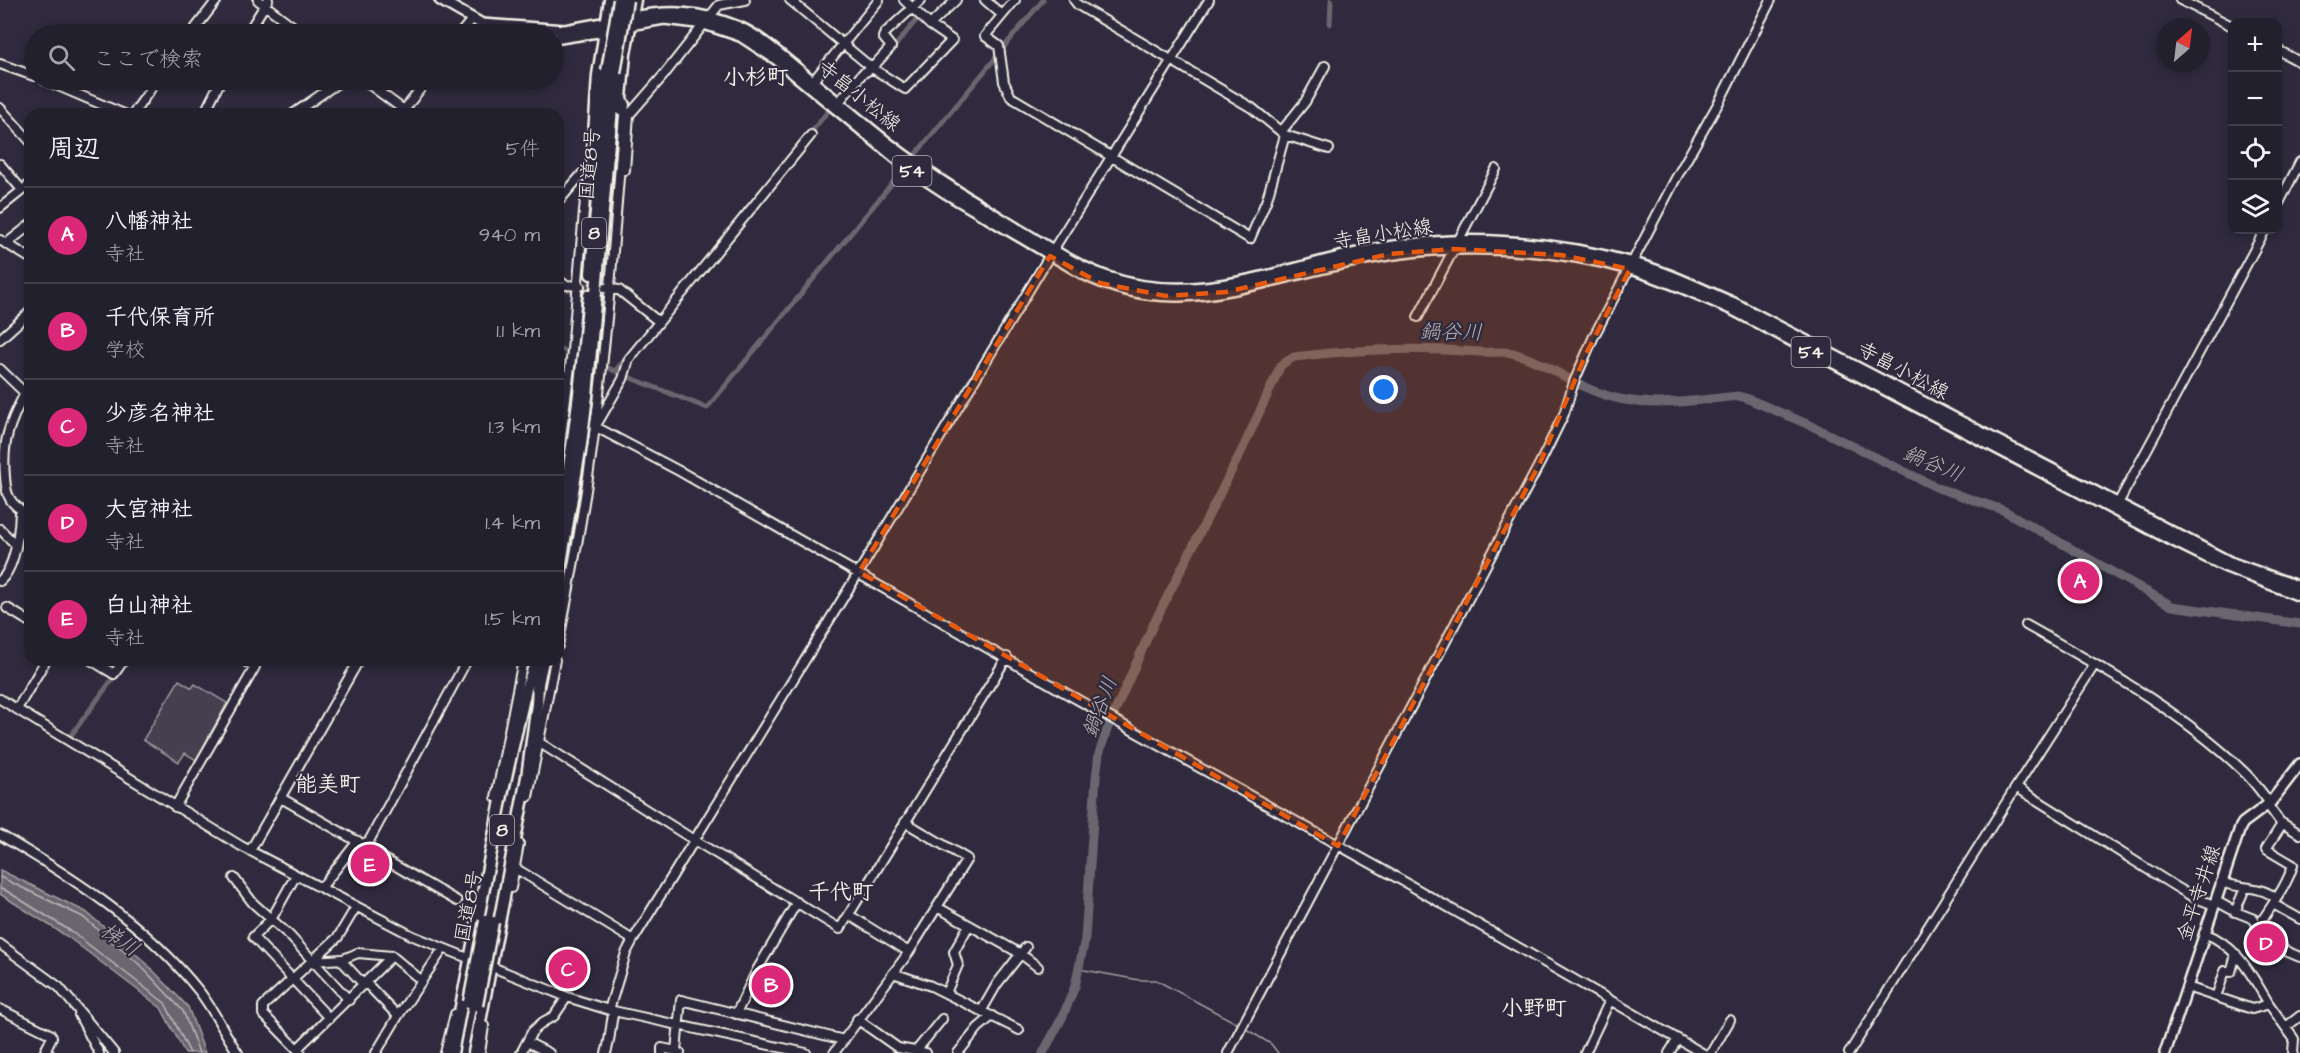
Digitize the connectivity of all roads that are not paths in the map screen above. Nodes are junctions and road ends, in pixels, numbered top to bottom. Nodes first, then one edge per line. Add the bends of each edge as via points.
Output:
1 (217, 0) edge
2 (440, 0) edge
3 (610, 0) edge
4 (619, 0) edge
5 (627, 0) edge
6 (635, 0) edge
7 (745, 0) edge
8 (790, 0) edge
9 (879, 0) edge
10 (904, 0) edge
11 (921, 0) edge
12 (956, 0) edge
13 (985, 0) edge
14 (1015, 0) edge
15 (1074, 0) edge
16 (1209, 0) edge
17 (1771, 0) edge
18 (2180, 0) edge
19 (264, 2) edge
20 (912, 7) junction
21 (1001, 14) junction
22 (472, 19) junction
23 (707, 20) junction
24 (631, 21) junction
25 (199, 24) edge
26 (252, 24) edge
27 (291, 24) edge
28 (468, 24) edge
29 (482, 24) edge
30 (2228, 24) edge
31 (930, 25) junction
32 (604, 27) junction
33 (564, 30) edge
34 (564, 37) edge
35 (842, 44) junction
36 (2282, 53) edge
37 (625, 54) junction
38 (1173, 59) junction
39 (2300, 62) edge
40 (1325, 66) dead end
41 (2, 68) edge
42 (872, 68) junction
43 (607, 73) junction
44 (24, 74) edge
45 (813, 81) junction
46 (68, 90) edge
47 (150, 90) edge
48 (216, 90) edge
49 (328, 90) edge
50 (375, 90) edge
51 (419, 90) edge
52 (839, 102) junction
53 (0, 108) edge
54 (110, 108) edge
55 (137, 108) edge
56 (207, 108) edge
57 (302, 108) edge
58 (397, 108) edge
59 (405, 108) edge
60 (1283, 133) junction
61 (24, 134) edge
62 (811, 135) dead end
63 (1329, 149) dead end
64 (1113, 156) junction
65 (2300, 162) edge
66 (0, 164) edge
67 (1496, 169) dead end
68 (587, 171) junction
69 (619, 175) junction
70 (22, 190) joint
71 (564, 195) edge
72 (2282, 196) edge
73 (0, 208) edge
74 (24, 229) edge
75 (2263, 234) edge
76 (3, 242) edge
77 (1456, 245) junction
78 (1052, 253) junction
79 (24, 254) edge
80 (1631, 266) junction
81 (564, 284) edge
82 (608, 288) junction
83 (583, 289) junction
84 (24, 317) edge
85 (1418, 317) dead end
86 (594, 319) junction
87 (659, 322) junction
88 (2, 335) edge
89 (0, 369) edge
90 (24, 392) edge
91 (24, 395) edge
92 (583, 395) junction
93 (564, 397) edge
94 (564, 410) edge
95 (595, 426) junction
96 (577, 442) junction
97 (1, 450) edge
98 (3, 490) edge
99 (2116, 507) junction
100 (564, 508) edge
101 (0, 529) edge
102 (564, 536) edge
103 (16, 545) junction
104 (859, 572) junction
105 (0, 581) edge
106 (2300, 587) edge
107 (2300, 596) edge
108 (564, 602) edge
109 (8, 608) dead end
110 (24, 618) edge
111 (2026, 626) dead end
112 (1007, 657) junction
113 (2095, 664) junction
114 (42, 666) edge
115 (101, 666) edge
116 (120, 666) edge
117 (253, 666) edge
118 (356, 666) edge
119 (464, 666) edge
120 (522, 666) edge
121 (535, 666) edge
122 (537, 666) edge
123 (553, 666) edge
124 (0, 699) edge
125 (17, 709) junction
126 (527, 721) junction
127 (527, 741) junction
128 (2300, 765) edge
129 (2016, 787) junction
130 (282, 798) junction
131 (2268, 804) junction
132 (175, 807) junction
133 (905, 822) junction
134 (2282, 824) junction
135 (2300, 834) edge
136 (0, 835) edge
137 (694, 840) junction
138 (360, 842) junction
139 (1338, 846) junction
140 (250, 851) junction
141 (2297, 865) edge
142 (515, 868) junction
143 (296, 875) junction
144 (234, 878) dead end
145 (2221, 882) junction
146 (319, 887) junction
147 (2245, 888) junction
148 (2274, 901) junction
149 (457, 902) dead end
150 (797, 903) junction
151 (2215, 903) junction
152 (356, 907) junction
153 (937, 907) junction
154 (2235, 912) junction
155 (849, 915) junction
156 (272, 918) junction
157 (2300, 919) edge
158 (492, 922) junction
159 (2256, 923) junction
160 (969, 925) junction
161 (476, 932) junction
162 (2205, 933) junction
163 (633, 940) junction
164 (0, 944) edge
165 (443, 950) junction
166 (1023, 951) junction
167 (909, 952) junction
168 (2236, 954) junction
169 (392, 956) junction
170 (2300, 957) edge
171 (340, 959) junction
172 (470, 959) junction
173 (312, 961) junction
174 (492, 967) junction
175 (1038, 967) dead end
176 (893, 973) junction
177 (292, 978) junction
178 (422, 981) junction
179 (365, 984) junction
180 (2187, 987) junction
181 (946, 993) junction
182 (486, 995) junction
183 (567, 997) junction
184 (2216, 997) junction
185 (349, 1000) junction
186 (1610, 1000) junction
187 (469, 1001) junction
188 (2269, 1004) junction
189 (0, 1009) edge
190 (611, 1010) junction
191 (982, 1010) junction
192 (79, 1011) junction
193 (736, 1014) junction
194 (398, 1016) junction
195 (992, 1016) junction
196 (2300, 1016) edge
197 (329, 1018) junction
198 (942, 1018) dead end
199 (857, 1020) junction
200 (1731, 1020) dead end
201 (680, 1027) junction
202 (2286, 1027) junction
203 (1019, 1030) dead end
204 (1678, 1039) junction
205 (844, 1040) junction
206 (527, 1042) junction
207 (299, 1051) edge
208 (540, 1051) edge
209 (916, 1051) junction
210 (678, 1052) edge
211 (49, 1053) edge
212 (99, 1053) edge
213 (114, 1053) edge
214 (238, 1053) edge
215 (376, 1053) edge
216 (445, 1053) edge
217 (452, 1053) edge
218 (459, 1053) edge
219 (468, 1053) edge
220 (474, 1053) edge
221 (480, 1053) edge
222 (521, 1053) edge
223 (549, 1053) edge
224 (606, 1053) edge
225 (662, 1053) edge
226 (806, 1053) edge
227 (834, 1053) edge
228 (926, 1053) edge
229 (958, 1053) edge
230 (1228, 1053) edge
231 (1584, 1053) edge
232 (1669, 1053) edge
233 (1702, 1053) edge
234 (1711, 1053) edge
235 (1849, 1053) edge
236 (2165, 1053) edge
237 (2293, 1053) edge

1 - 25 street
2 - 22 main road, 寺畠小松線 / 54
3 - 32 highway, 8
4 - 43 highway, 国道8号 / 8, bridge
5 - 43 highway, 国道8号 / 8, bridge
6 - 24 highway
7 - 23 street via 719,5
8 - 35 street
9 - 35 street
10 - 20 street
11 - 20 street
12 - 31 street
13 - 21 street
14 - 21 street
15 - 38 street
16 - 38 street
17 - 80 street
18 - 30 street
19 - 26 street
19 - 27 street
20 - 31 street
20 - 42 street via 885,33 891,47
21 - 64 street via 985,36 999,46 1004,82 1011,97
22 - 28 street
22 - 29 main road, 寺畠小松線 / 54
23 - 24 main road, 寺畠小松線 / 54 via 676,12
23 - 45 main road, 寺畠小松線 / 54 via 748,32
23 - 69 street via 629,115 624,175
23 - 78 main road, 寺畠小松線 / 54 via 753,43 909,169
24 - 32 main road, 寺畠小松線 / 54
24 - 37 highway
31 - 42 street via 952,40 909,88
32 - 33 main road, 寺畠小松線 / 54
32 - 34 main road, 寺畠小松線 / 54
32 - 43 highway, 8
35 - 42 street
35 - 45 street
36 - 39 street
37 - 69 street
37 - 86 highway via 607,240
38 - 60 street via 1252,108
38 - 64 street
40 - 60 street
41 - 44 street
42 - 52 street
43 - 68 street via 594,81
43 - 83 highway, 国道8号 / 8
43 - 86 highway, 国道8号 / 8
45 - 52 main road, 寺畠小松線 / 54
46 - 54 street
47 - 55 street
48 - 56 street
49 - 57 street
50 - 58 street
51 - 59 street
52 - 78 main road, 寺畠小松線 / 54 via 933,176
53 - 61 street
60 - 63 street
60 - 64 street via 1267,199 1250,239
62 - 87 street
64 - 78 street
65 - 72 street
66 - 70 street
67 - 77 street
68 - 71 street
68 - 83 street
69 - 82 street
70 - 73 street
74 - 76 street
75 - 99 street
76 - 79 street
77 - 78 main road, 寺畠小松線 / 54 via 1389,254 1226,292 1184,297 1140,293 1100,283
77 - 80 main road, 寺畠小松線 / 54 via 1501,242 1563,248
77 - 85 street
78 - 104 street
80 - 99 main road, 寺畠小松線 / 54 via 1660,272 1734,303
80 - 139 street via 1530,482
81 - 83 street
82 - 87 street via 619,290
82 - 95 street
83 - 92 highway, 国道8号 / 8
83 - 93 street
84 - 88 street
86 - 92 highway, 国道8号 / 8
87 - 95 street via 629,360 623,379
89 - 90 street
91 - 97 street
92 - 96 highway, 国道8号 / 8, bridge
94 - 95 street
95 - 104 street
95 - 108 street
96 - 100 highway, 国道8号 / 8
96 - 102 highway, 国道8号 / 8
97 - 98 street
98 - 103 street via 20,509
99 - 106 main road, 寺畠小松線 / 54 via 2230,562
99 - 107 main road, 寺畠小松線 / 54 via 2224,566
101 - 103 street
103 - 105 street via 6,576
104 - 112 street
104 - 137 street
109 - 110 street
111 - 113 street
112 - 133 street
112 - 139 street
113 - 129 street
113 - 131 street via 2140,690 2205,738 2244,772
114 - 125 street
115 - 116 street via 114,674
117 - 132 street
118 - 130 street
119 - 138 street via 369,841
120 - 161 street via 475,906
121 - 126 highway via 526,689
122 - 126 highway, 国道8号 / 8 via 538,684
123 - 127 street
124 - 125 street
125 - 132 street
126 - 127 highway, 国道8号 / 8
127 - 137 street
127 - 142 street
127 - 158 highway, 国道8号 / 8
127 - 161 highway via 502,795
128 - 131 main road, 金平寺井線
129 - 151 street via 2193,897
129 - 235 street
130 - 138 street
130 - 140 street
131 - 134 street
131 - 145 main road, 金平寺井線 via 2243,823
132 - 140 street
133 - 153 street via 967,859
133 - 155 street
134 - 135 street
134 - 141 street via 2266,849
136 - 214 street via 74,880 161,948 201,994
137 - 150 street
137 - 163 street
138 - 146 street
138 - 149 street
139 - 186 street
139 - 230 street
140 - 143 street
141 - 148 street
142 - 158 street via 504,921
142 - 163 street
143 - 146 street
143 - 156 street
144 - 156 street via 253,903
145 - 147 street
145 - 151 main road, 金平寺井線
146 - 152 street
147 - 148 street via 2265,890
147 - 154 street
148 - 157 street
148 - 159 street via 2264,919
150 - 155 street via 840,929
150 - 193 street
151 - 154 street
151 - 162 main road, 金平寺井線
152 - 165 street
152 - 173 street via 347,926
153 - 160 street
153 - 167 street
154 - 159 street
155 - 167 street
156 - 173 street
156 - 177 street via 253,937
158 - 174 highway
158 - 187 highway, 国道8号 / 8, bridge
159 - 170 street via 2273,945
160 - 166 street
160 - 181 street via 954,952 958,965
161 - 172 highway
162 - 168 street
162 - 180 main road, 金平寺井線
163 - 190 street
164 - 192 street via 59,987
165 - 172 street
165 - 178 street
166 - 175 street
166 - 191 street
167 - 176 street
168 - 184 street via 2231,972 2224,971
168 - 188 street
169 - 171 street via 358,953
169 - 178 street
169 - 179 street
171 - 173 street
171 - 179 street
172 - 174 street
172 - 187 highway
173 - 177 street
173 - 185 street
174 - 182 highway
174 - 183 street
176 - 181 street
176 - 199 street
177 - 197 street
177 - 207 street via 263,1006 263,1014
178 - 194 street
179 - 185 street
179 - 194 street
180 - 184 street
180 - 236 main road, 金平寺井線
181 - 191 street
182 - 220 highway
182 - 221 street
183 - 190 street
183 - 206 street
184 - 188 street via 2252,1009
185 - 197 street
186 - 204 street
186 - 231 street
187 - 216 street via 456,1011
187 - 217 highway
187 - 218 highway, 国道8号 / 8
187 - 219 highway, 国道8号 / 8
188 - 202 street
189 - 211 street via 50,1034 45,1051
190 - 201 street
190 - 224 street via 611,1039
191 - 195 street
192 - 212 street via 78,1016
192 - 213 street
193 - 201 street via 681,1000
193 - 205 street
194 - 215 street
195 - 203 street
195 - 229 street
196 - 202 street
197 - 207 street
198 - 209 street
199 - 205 street
199 - 209 street via 898,1048
200 - 234 street
201 - 210 street
201 - 226 street
202 - 237 street via 2294,1039
204 - 232 street
204 - 233 street
205 - 227 street
206 - 208 street
206 - 222 street
208 - 223 street
209 - 228 street
210 - 225 street via 662,1048

